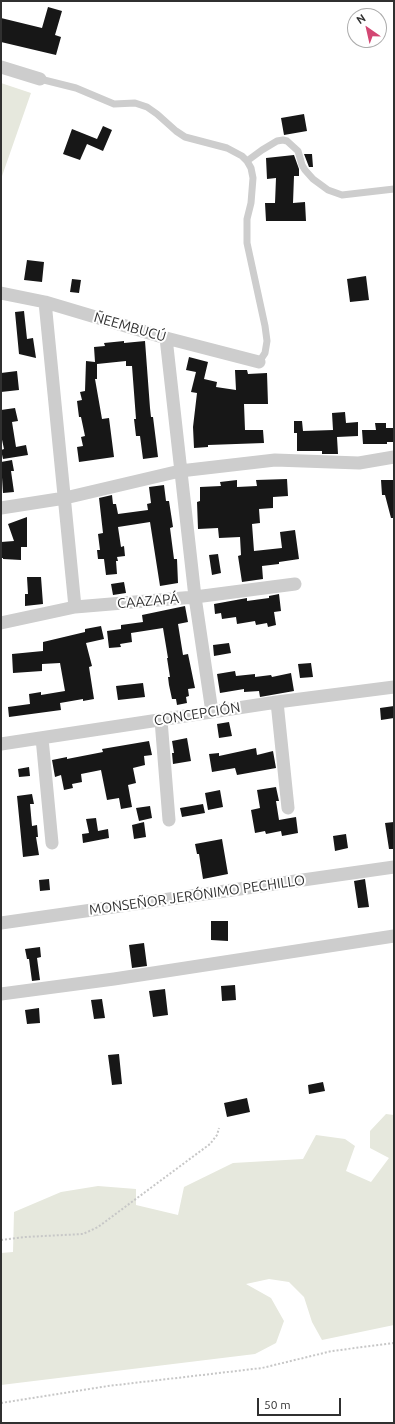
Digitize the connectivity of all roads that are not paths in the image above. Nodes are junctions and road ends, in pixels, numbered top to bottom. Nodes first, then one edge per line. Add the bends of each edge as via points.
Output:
1 (1, 66) edge
2 (40, 79) joint
3 (247, 161) junction
4 (394, 189) edge
5 (1, 293) edge
6 (45, 302) junction
7 (166, 338) junction
8 (259, 362) joint
9 (394, 457) edge
10 (180, 471) junction
11 (65, 498) junction
12 (1, 508) edge
13 (295, 584) dead end
14 (195, 597) junction
15 (76, 607) junction
16 (1, 623) edge
17 (394, 687) edge
18 (277, 702) junction
19 (212, 712) junction
20 (161, 720) junction
21 (42, 738) junction
22 (1, 744) edge
23 (288, 808) dead end
24 (169, 820) dead end
25 (52, 843) dead end
26 (394, 867) edge
27 (1, 923) edge
28 (394, 936) edge
29 (1, 994) edge

1 - 2 street
2 - 3 lane via 76,88 114,104 135,103 147,107 185,137 227,148
3 - 4 lane via 277,142 287,140 298,151 305,170 328,190 342,195
3 - 8 lane via 253,178 246,243 267,341 265,354
5 - 6 street, ÑEEMBUCÚ
6 - 7 street, ÑEEMBUCÚ
6 - 11 street
7 - 8 street, ÑEEMBUCÚ
7 - 10 street
9 - 10 street via 359,463 274,460
10 - 11 street
10 - 14 street
11 - 12 street
11 - 15 street
13 - 14 street, CAAZAPÁ
14 - 15 street, CAAZAPÁ
14 - 19 street
15 - 16 street, CAAZAPÁ
17 - 18 street, CONCEPCIÓN
18 - 19 street, CONCEPCIÓN
18 - 23 street
19 - 20 street, CONCEPCIÓN
20 - 21 street, CONCEPCIÓN
20 - 24 street
21 - 22 street, CONCEPCIÓN
21 - 25 street
26 - 27 street, MONSEÑOR JERÓNIMO PECHILLO
28 - 29 street

